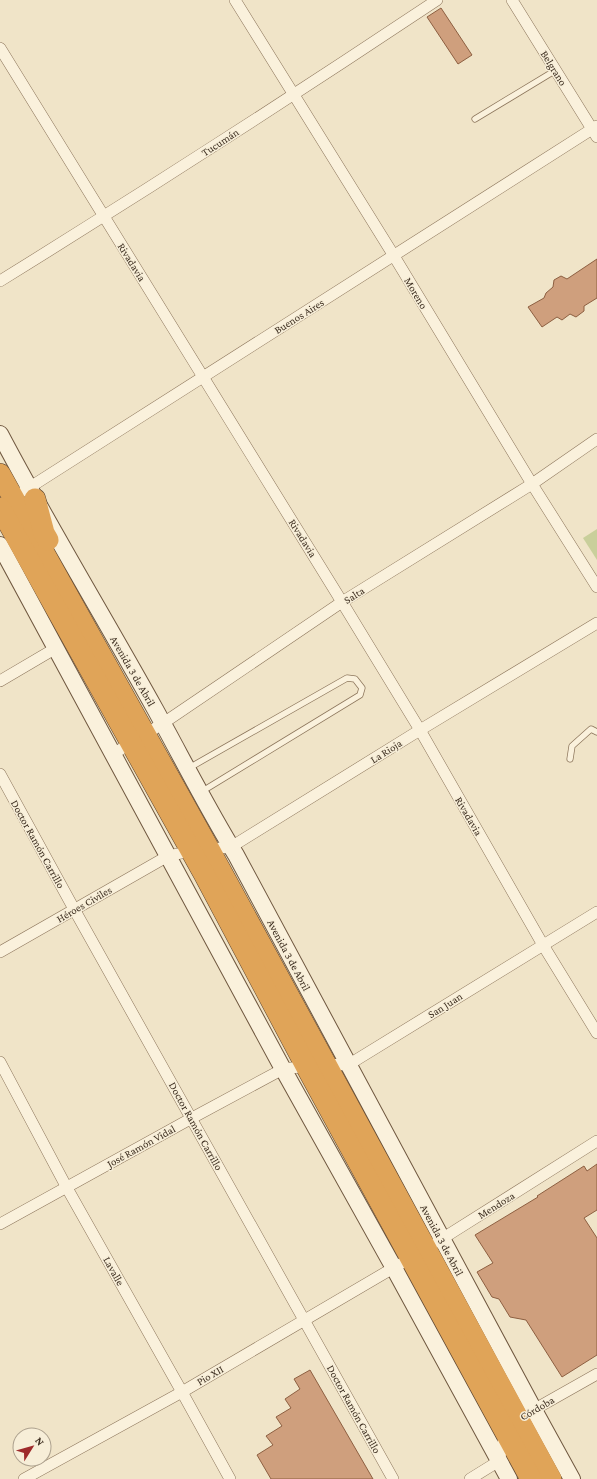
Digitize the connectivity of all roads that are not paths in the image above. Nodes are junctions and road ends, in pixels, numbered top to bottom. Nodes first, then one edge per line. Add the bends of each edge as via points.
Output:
1 (235, 0) edge
2 (437, 0) edge
3 (512, 0) edge
4 (0, 48) edge
5 (556, 70) junction
6 (294, 95) junction
7 (475, 119) dead end
8 (596, 131) edge
9 (104, 216) junction
10 (394, 256) junction
11 (0, 281) edge
12 (203, 377) junction
13 (0, 434) edge
14 (597, 439) edge
15 (0, 474) edge
16 (532, 484) junction
17 (15, 499) edge
18 (0, 538) edge
19 (0, 545) edge
20 (597, 587) edge
21 (342, 602) junction
22 (597, 624) edge
23 (56, 648) junction
24 (103, 675) junction
25 (0, 681) edge
26 (162, 724) junction
27 (420, 730) junction
28 (597, 732) edge
29 (138, 739) junction
30 (113, 754) junction
31 (570, 758) dead end
32 (188, 769) junction
33 (0, 774) edge
34 (201, 792) junction
35 (231, 847) junction
36 (200, 850) junction
37 (168, 856) junction
38 (74, 909) junction
39 (597, 912) edge
40 (543, 945) junction
41 (0, 952) edge
42 (597, 1033) edge
43 (0, 1062) edge
44 (315, 1065) junction
45 (348, 1065) junction
46 (283, 1069) junction
47 (192, 1118) junction
48 (597, 1141) edge
49 (67, 1188) junction
50 (0, 1224) edge
51 (418, 1253) junction
52 (305, 1320) junction
53 (597, 1374) edge
54 (182, 1392) junction
55 (519, 1421) junction
56 (499, 1461) junction
57 (24, 1479) edge
58 (230, 1479) edge
59 (393, 1479) edge
60 (470, 1479) edge
61 (509, 1479) edge
62 (531, 1479) edge
63 (550, 1479) edge
64 (572, 1479) edge

1 - 6 street, Moreno
2 - 6 street, Tucumán
3 - 5 street, Belgrano
4 - 9 street, Rivadavia
5 - 7 lane
5 - 8 street, Belgrano
6 - 9 street, Tucumán
6 - 10 street, Moreno
8 - 10 street, Buenos Aires
9 - 11 street, Tucumán
9 - 12 street, Rivadavia
10 - 12 street, Buenos Aires
10 - 16 street, Moreno
12 - 17 street, Buenos Aires
12 - 21 street, Rivadavia
13 - 17 main road, Avenida 3 de Abril
14 - 16 street, Salta
15 - 17 highway, Avenida 3 de Abril
16 - 20 street, Moreno
16 - 21 street, Salta
17 - 24 highway, Avenida 3 de Abril
17 - 24 highway via 44,534 78,599
17 - 26 main road, Avenida 3 de Abril
18 - 24 highway via 13,554 46,610
19 - 23 main road, Avenida 3 de Abril
21 - 26 street, Salta
21 - 27 street, Rivadavia
22 - 27 street, La Rioja
23 - 25 street
23 - 30 main road, Avenida 3 de Abril
24 - 29 highway, Avenida 3 de Abril via 138,721
26 - 29 street, Salta
26 - 32 main road, Avenida 3 de Abril
27 - 35 street, La Rioja
27 - 40 street, Rivadavia
28 - 31 lane via 591,730 572,746
29 - 30 street, Salta
29 - 36 highway, Avenida 3 de Abril
30 - 37 main road, Avenida 3 de Abril
32 - 34 main road, Avenida 3 de Abril
32 - 34 lane via 347,678 355,679 362,688 360,695
33 - 38 street, Doctor Ramón Carrillo
34 - 35 main road, Avenida 3 de Abril
35 - 36 street, La Rioja
35 - 45 main road, Avenida 3 de Abril
36 - 37 street, La Rioja
36 - 44 highway, Avenida 3 de Abril
37 - 38 street, Héroes Civiles
37 - 46 main road, Avenida 3 de Abril
38 - 41 street, Héroes Civiles
38 - 47 street, Doctor Ramón Carrillo
39 - 40 street, San Juan
40 - 42 street, Rivadavia
40 - 45 street, San Juan
43 - 49 street, Lavalle
44 - 45 street
44 - 46 street
44 - 51 highway, Avenida 3 de Abril
45 - 51 main road, Avenida 3 de Abril
46 - 47 street, José Ramón Vidal
46 - 51 main road, Avenida 3 de Abril
47 - 49 street, José Ramón Vidal
47 - 52 street, Doctor Ramón Carrillo
48 - 51 street, Mendoza
49 - 50 street, José Ramón Vidal
49 - 54 street, Lavalle
51 - 52 street, Pio XII
51 - 55 highway, Avenida 3 de Abril
51 - 55 main road, Avenida 3 de Abril
51 - 56 main road, Avenida 3 de Abril
52 - 54 street, Pio XII
52 - 59 street, Doctor Ramón Carrillo
53 - 55 street, Córdoba
54 - 57 street, Pio XII
54 - 58 street, Lavalle
55 - 56 street
55 - 62 highway, Avenida 3 de Abril
55 - 63 highway, Avenida 3 de Abril
55 - 64 main road, Avenida 3 de Abril
56 - 60 street
56 - 61 main road, Avenida 3 de Abril

